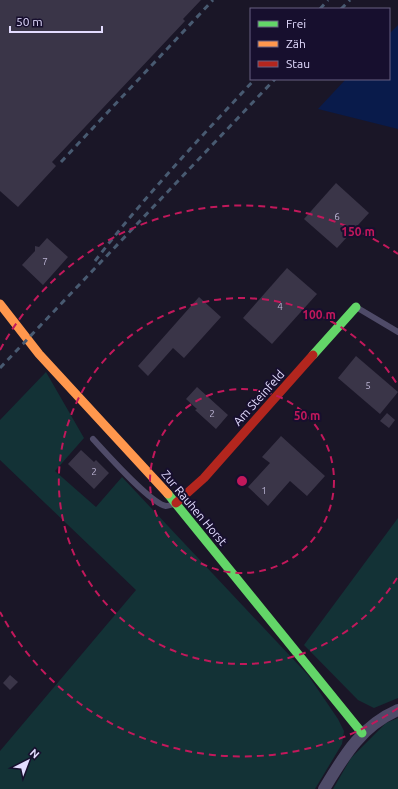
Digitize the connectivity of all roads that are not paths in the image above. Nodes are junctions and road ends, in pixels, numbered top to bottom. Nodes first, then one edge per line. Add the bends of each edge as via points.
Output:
1 (0, 304) edge
2 (356, 307) joint
3 (398, 332) edge
4 (93, 440) dead end
5 (176, 503) junction
6 (398, 710) edge
7 (362, 733) junction
8 (324, 789) edge

1 - 5 street, Zur Rauhen Horst via 39,354
2 - 3 lane
2 - 5 street, Am Steinfeld via 204,478
4 - 5 lane via 156,501 167,506
5 - 7 street, Zur Rauhen Horst
6 - 7 street via 386,715
7 - 8 street

